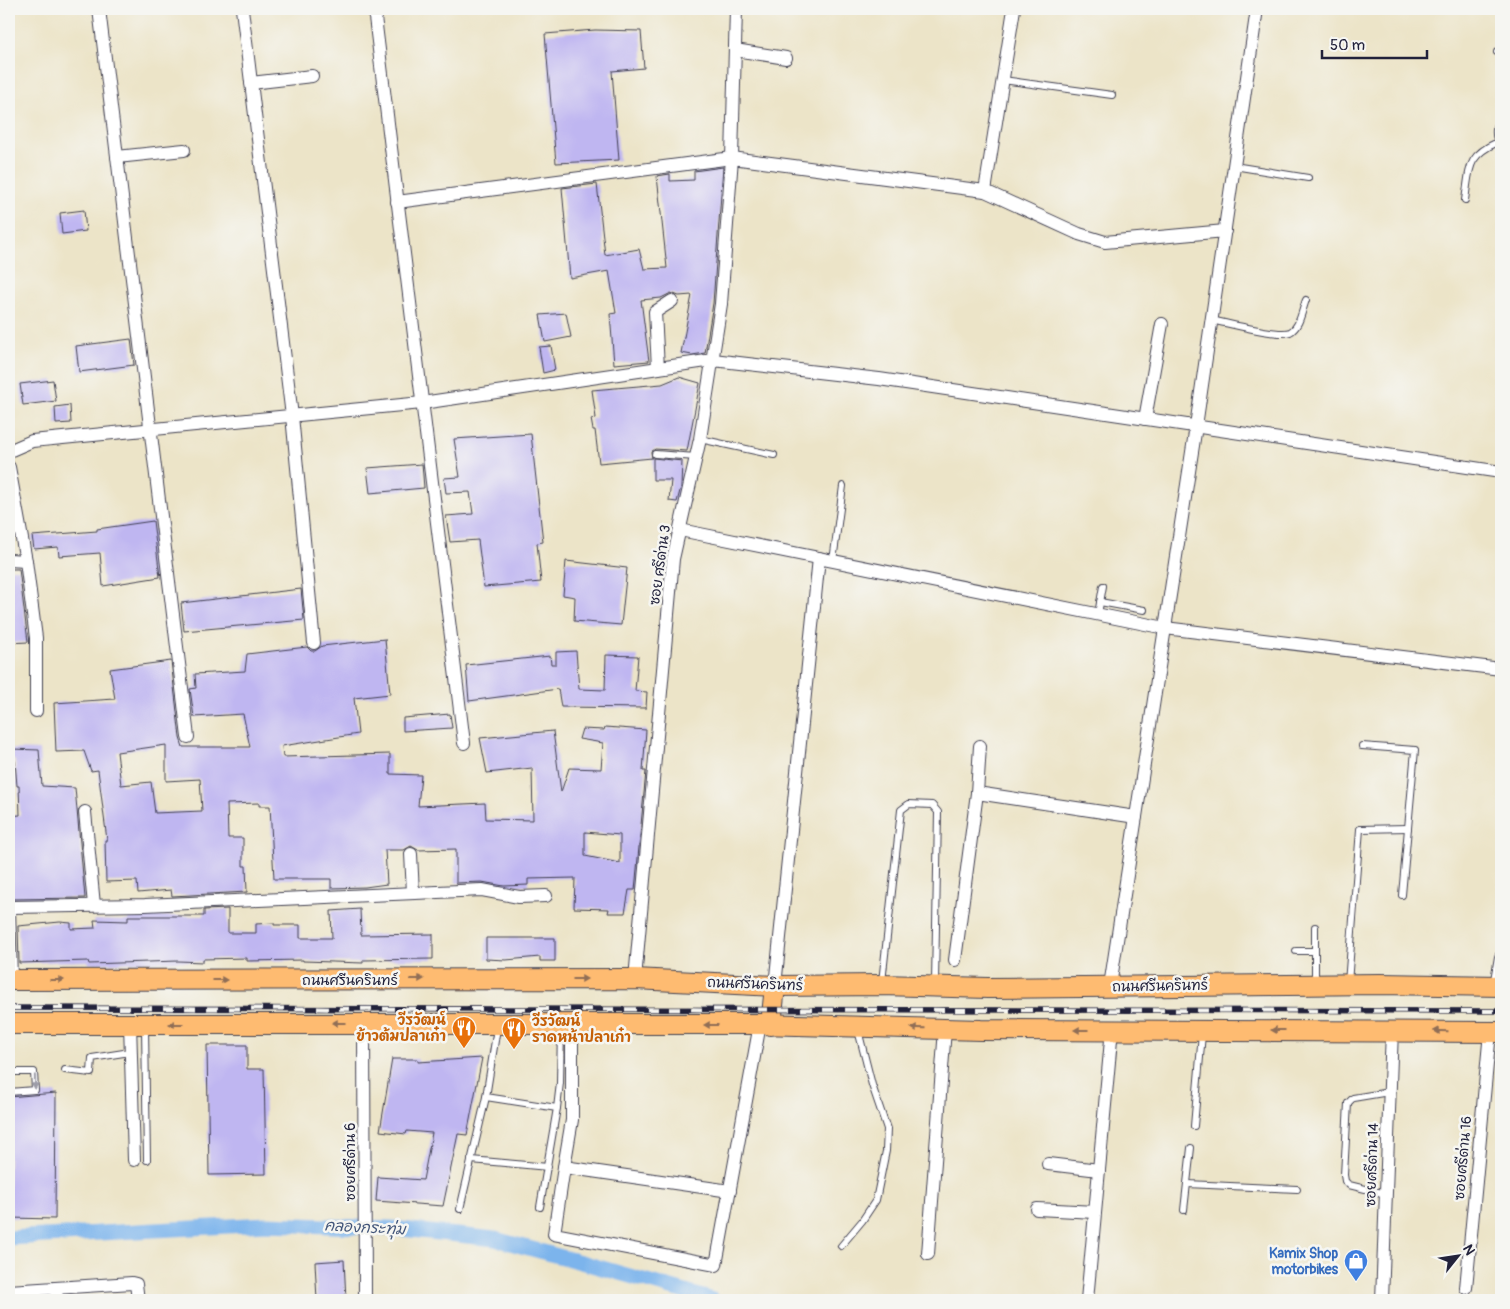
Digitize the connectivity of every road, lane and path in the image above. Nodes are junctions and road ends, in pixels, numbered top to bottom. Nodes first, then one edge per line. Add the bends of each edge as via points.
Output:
1 (99, 9) edge
2 (242, 9) edge
3 (374, 9) edge
4 (736, 9) edge
5 (1014, 9) edge
6 (1257, 9) edge
7 (735, 50) junction
8 (786, 58) dead end
9 (312, 76) dead end
10 (1003, 80) junction
11 (251, 84) junction
12 (1112, 95) dead end
13 (1501, 109) edge
14 (1500, 143) edge
15 (184, 150) dead end
16 (117, 157) junction
17 (732, 158) junction
18 (1234, 166) junction
19 (1308, 178) dead end
20 (985, 191) junction
21 (1465, 200) dead end
22 (397, 202) junction
23 (1225, 231) junction
24 (1306, 300) dead end
25 (672, 301) dead end
26 (1211, 320) junction
27 (1162, 324) dead end
28 (713, 360) junction
29 (658, 368) junction
30 (422, 403) junction
31 (292, 416) junction
32 (1145, 419) junction
33 (1196, 426) junction
34 (150, 430) junction
35 (700, 439) junction
36 (9, 451) edge
37 (655, 454) dead end
38 (774, 455) dead end
39 (696, 457) junction
40 (9, 467) edge
41 (1501, 472) edge
42 (843, 486) dead end
43 (680, 530) junction
44 (819, 558) junction
45 (9, 560) edge
46 (26, 561) junction
47 (833, 561) junction
48 (1103, 586) dead end
49 (1099, 608) junction
50 (1144, 610) dead end
51 (1165, 628) junction
52 (314, 644) dead end
53 (1501, 669) edge
54 (36, 711) dead end
55 (188, 737) dead end
56 (464, 743) dead end
57 (980, 746) dead end
58 (1362, 746) dead end
59 (977, 794) junction
60 (85, 812) dead end
61 (1136, 817) junction
62 (1408, 828) junction
63 (411, 854) dead end
64 (414, 893) junction
65 (1402, 895) dead end
66 (546, 896) dead end
67 (94, 905) junction
68 (9, 907) edge
69 (1315, 928) dead end
70 (1296, 951) dead end
71 (1315, 951) junction
72 (1501, 957) edge
73 (955, 960) dead end
74 (635, 979) junction
75 (10, 980) edge
76 (1315, 984) junction
77 (1348, 984) junction
78 (882, 985) junction
79 (775, 986) junction
80 (934, 986) junction
81 (1110, 986) junction
82 (1499, 986) edge
83 (364, 1023) junction
84 (9, 1024) edge
85 (137, 1024) junction
86 (497, 1024) junction
87 (566, 1025) junction
88 (766, 1025) junction
89 (857, 1027) junction
90 (945, 1029) junction
91 (1112, 1030) junction
92 (1202, 1030) junction
93 (1392, 1030) junction
94 (1495, 1032) edge
95 (130, 1052) junction
96 (65, 1070) dead end
97 (9, 1072) edge
98 (9, 1092) edge
99 (1389, 1092) junction
100 (486, 1097) junction
101 (557, 1108) junction
102 (1194, 1126) dead end
103 (1192, 1148) dead end
104 (134, 1160) dead end
105 (147, 1160) dead end
106 (471, 1160) junction
107 (1048, 1164) dead end
108 (548, 1167) junction
109 (564, 1167) junction
110 (1099, 1170) junction
111 (1187, 1184) junction
112 (1297, 1189) dead end
113 (730, 1191) junction
114 (1386, 1194) junction
115 (540, 1207) dead end
116 (460, 1209) dead end
117 (1037, 1210) dead end
118 (1184, 1210) dead end
119 (1095, 1212) junction
120 (841, 1246) dead end
121 (928, 1254) dead end
122 (1466, 1288) dead end
123 (9, 1291) edge
124 (57, 1294) edge
125 (138, 1300) edge
126 (365, 1300) edge
127 (1087, 1300) edge
128 (1382, 1300) edge

1 - 16 street
2 - 11 street
3 - 22 street
4 - 7 street, ซอย ศรีด่าน 3
5 - 10 street
6 - 18 street
7 - 8 street
7 - 17 street, ซอย ศรีด่าน 3
9 - 11 street
10 - 12 lane
10 - 20 street
11 - 31 street
13 - 14 lane via 1495,133
14 - 21 lane via 1487,146 1475,155
15 - 16 street
16 - 34 street
17 - 20 street
17 - 22 street
17 - 28 street, ซอย ศรีด่าน 3 via 721,304
18 - 19 lane
18 - 23 street
20 - 23 street via 1079,234 1105,242
22 - 30 street
23 - 26 street
24 - 26 lane via 1298,324 1290,332 1277,334
25 - 29 street via 655,312
26 - 33 street
27 - 32 street
28 - 29 street
28 - 32 street via 879,379
28 - 35 street, ซอย ศรีด่าน 3
29 - 30 street
30 - 31 street
30 - 56 street
31 - 34 street
31 - 52 street
32 - 33 street
33 - 41 street
33 - 51 street
34 - 36 street via 32,441
34 - 55 street
35 - 38 lane
35 - 39 street, ซอย ศรีด่าน 3
37 - 39 lane
39 - 43 street, ซอย ศรีด่าน 3
40 - 46 street
42 - 47 lane
43 - 44 street
43 - 74 street, ซอย ศรีด่าน 3 via 674,559
44 - 47 street
44 - 79 street
45 - 46 street
46 - 54 street via 36,638
47 - 49 street
48 - 49 lane
49 - 50 lane
49 - 51 street
51 - 53 street
51 - 61 street
57 - 59 street
58 - 62 lane via 1415,750
59 - 61 street
59 - 73 street
60 - 67 street
61 - 81 street
62 - 65 lane
62 - 77 lane via 1360,829
63 - 64 street
64 - 66 street via 482,890 519,897
64 - 67 street
67 - 68 street
68 - 75 street
69 - 71 lane
70 - 71 lane
71 - 76 lane
72 - 82 street
75 -> 74 main road, ถนนศรีนครินทร์
74 - 79 main road, ถนนศรีนครินทร์
76 - 77 main road, ถนนศรีนครินทร์
76 - 81 main road, ถนนศรีนครินทร์
77 - 82 main road, ถนนศรีนครินทร์
78 - 79 main road, ถนนศรีนครินทร์
78 - 80 main road, ถนนศรีนครินทร์
78 - 80 lane via 901,810 909,804 932,805 938,812
79 - 88 main road
80 - 81 main road, ถนนศรีนครินทร์
83 -> 85 main road
83 - 86 main road
83 - 126 street, ซอยศรีด่าน 6
84 - 85 main road
85 - 95 street
85 - 105 lane
86 - 87 main road
86 - 100 lane
88 -> 87 main road
87 - 101 lane
87 - 109 street via 572,1120
88 - 89 main road
88 - 113 street
90 -> 89 main road
89 - 120 lane via 887,1129 886,1151 876,1200
91 -> 90 main road
90 - 121 street
91 - 92 main road
91 - 110 street
93 -> 92 main road
92 - 102 lane
94 -> 93 main road
93 - 99 street, ซอยศรีด่าน 14
94 - 122 street, ซอยศรีด่าน 16
95 - 96 lane via 92,1058 91,1073
95 - 104 street
97 -> 98 lane via 33,1072 35,1090
99 - 114 street, ซอยศรีด่าน 14
99 - 114 lane via 1353,1098 1348,1103 1344,1175 1349,1185
100 - 101 lane
100 - 106 lane
101 - 108 lane
103 - 111 lane
106 - 108 lane
106 - 116 lane
107 - 110 street
108 - 115 lane
109 - 113 street
109 - 113 street via 554,1234 716,1265
110 - 119 street
111 - 112 lane
111 - 118 lane
114 - 128 street, ซอยศรีด่าน 14
117 - 119 street
119 - 127 street
123 - 124 street
124 - 125 street via 132,1283 136,1284

